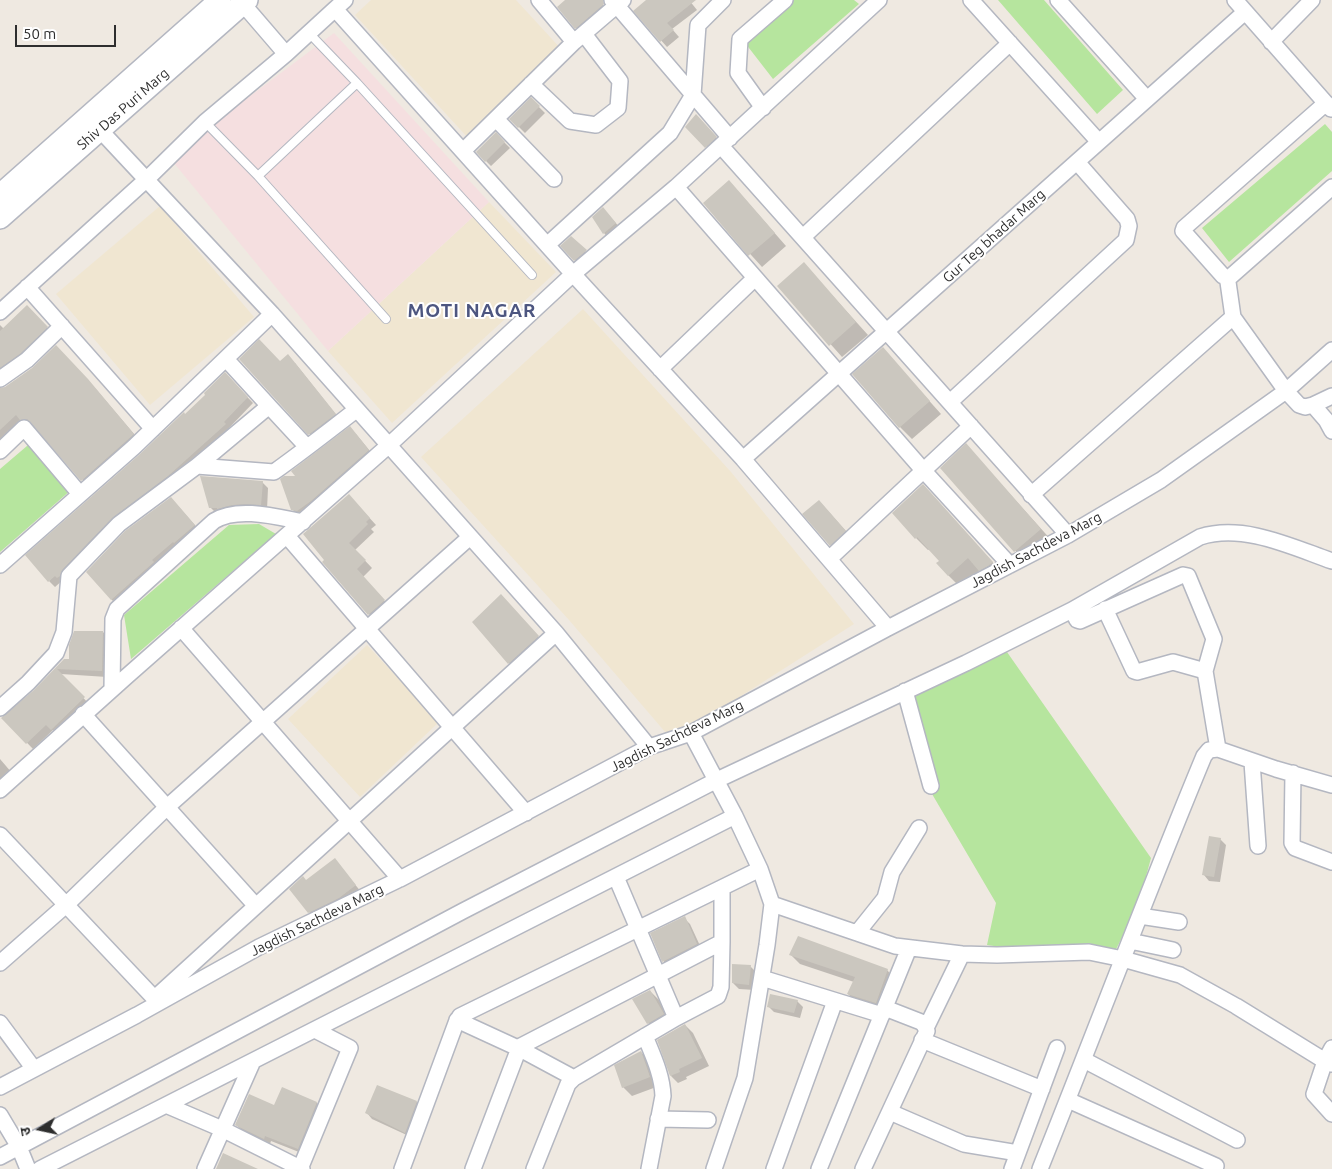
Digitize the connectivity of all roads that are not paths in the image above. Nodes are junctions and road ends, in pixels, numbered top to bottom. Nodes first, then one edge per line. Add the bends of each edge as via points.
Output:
1 (220, 0) edge
2 (538, 0) edge
3 (723, 0) edge
4 (785, 0) edge
5 (971, 0) edge
6 (1058, 0) edge
7 (1312, 0) edge
8 (875, 1) edge
9 (245, 2) edge
10 (617, 2) edge
11 (1239, 4) edge
12 (340, 5) edge
13 (309, 33) junction
14 (579, 38) junction
15 (1271, 42) junction
16 (1010, 43) junction
17 (286, 54) junction
18 (358, 83) junction
19 (531, 84) junction
20 (693, 95) junction
21 (1148, 99) junction
22 (1329, 107) edge
23 (763, 108) junction
24 (496, 119) junction
25 (205, 122) junction
26 (100, 130) junction
27 (726, 142) junction
28 (1099, 142) junction
29 (463, 151) junction
30 (1077, 162) junction
31 (258, 176) junction
32 (147, 179) junction
33 (554, 179) dead end
34 (676, 187) junction
35 (1332, 187) edge
36 (0, 195) edge
37 (0, 218) edge
38 (803, 237) junction
39 (548, 245) junction
40 (573, 274) junction
41 (532, 275) dead end
42 (1226, 277) junction
43 (755, 278) junction
44 (27, 287) junction
45 (0, 312) edge
46 (272, 314) junction
47 (1233, 317) junction
48 (386, 319) dead end
49 (62, 326) junction
50 (887, 331) junction
51 (1332, 350) edge
52 (226, 359) junction
53 (660, 369) junction
54 (838, 374) junction
55 (0, 379) edge
56 (1286, 391) junction
57 (1332, 396) edge
58 (950, 402) junction
59 (1314, 405) junction
60 (269, 406) junction
61 (356, 410) junction
62 (971, 426) junction
63 (153, 429) junction
64 (1332, 431) edge
65 (388, 446) junction
66 (307, 447) junction
67 (0, 451) edge
68 (743, 459) junction
69 (197, 466) junction
70 (923, 470) junction
71 (80, 494) junction
72 (1032, 495) junction
73 (303, 522) junction
74 (1068, 535) junction
75 (287, 536) junction
76 (470, 538) junction
77 (829, 559) junction
78 (1332, 561) edge
79 (0, 565) edge
80 (1010, 565) junction
81 (1105, 609) junction
82 (1072, 610) junction
83 (181, 628) junction
84 (888, 628) junction
85 (367, 630) junction
86 (556, 633) junction
87 (1205, 671) junction
88 (112, 689) junction
89 (905, 691) junction
90 (0, 708) edge
91 (83, 714) junction
92 (263, 723) junction
93 (452, 727) junction
94 (691, 733) junction
95 (649, 747) junction
96 (1218, 749) junction
97 (1252, 762) junction
98 (1293, 773) junction
99 (717, 780) junction
100 (1332, 785) edge
101 (931, 786) dead end
102 (0, 790) edge
103 (166, 808) junction
104 (526, 813) junction
105 (735, 816) junction
106 (349, 822) junction
107 (919, 828) dead end
108 (0, 835) edge
109 (1258, 846) dead end
110 (1332, 862) edge
111 (760, 869) junction
112 (616, 877) junction
113 (400, 879) junction
114 (722, 888) junction
115 (772, 904) junction
116 (66, 905) junction
117 (256, 906) junction
118 (1140, 916) junction
119 (1179, 922) dead end
120 (639, 929) junction
121 (857, 933) junction
122 (1130, 940) junction
123 (722, 942) junction
124 (909, 948) junction
125 (1173, 950) dead end
126 (962, 954) junction
127 (1123, 959) junction
128 (0, 963) edge
129 (658, 974) junction
130 (762, 978) junction
131 (155, 999) junction
132 (835, 1001) junction
133 (884, 1012) junction
134 (137, 1015) junction
135 (676, 1018) junction
136 (457, 1020) junction
137 (0, 1024) edge
138 (315, 1030) junction
139 (924, 1034) junction
140 (645, 1036) junction
141 (1057, 1048) dead end
142 (520, 1049) junction
143 (1330, 1058) edge
144 (1084, 1060) junction
145 (253, 1061) junction
146 (34, 1069) junction
147 (574, 1078) junction
148 (0, 1086) edge
149 (1042, 1089) junction
150 (1068, 1100) junction
151 (166, 1105) junction
152 (890, 1112) junction
153 (1332, 1114) edge
154 (0, 1115) edge
155 (658, 1119) junction
156 (708, 1120) dead end
157 (222, 1129) junction
158 (1237, 1140) dead end
159 (18, 1147) junction
160 (1018, 1153) junction
161 (0, 1157) edge
162 (1046, 1166) edge
163 (1216, 1166) dead end
164 (28, 1169) edge
165 (40, 1169) edge
166 (205, 1169) edge
167 (301, 1169) edge
168 (402, 1169) edge
169 (473, 1169) edge
170 (534, 1169) edge
171 (649, 1169) edge
172 (714, 1169) edge
173 (774, 1169) edge
174 (819, 1169) edge
175 (863, 1169) edge
176 (1012, 1169) edge

1 - 36 main road, Shiv Das Puri Marg
2 - 14 street
3 - 20 street via 698,25
4 - 23 street via 740,39 738,73
5 - 16 street
6 - 21 street
7 - 15 street
8 - 23 street
9 - 17 street
9 - 26 main road, Shiv Das Puri Marg
10 - 14 street
10 - 20 street
11 - 15 street
11 - 21 street, Gur Teg bhadar Marg
12 - 13 street
12 - 29 street
13 - 17 street
13 - 18 lane
14 - 19 street
14 - 19 street via 620,80 618,108 596,125 570,121
15 - 22 street
16 - 28 street
16 - 38 street
17 - 25 street
18 - 31 lane
18 - 41 lane
19 - 24 street
20 - 27 street
20 - 39 street via 670,133
21 - 28 street, Gur Teg bhadar Marg
22 - 42 street via 1184,228 1183,231
23 - 27 street
24 - 29 street
24 - 33 street
25 - 31 lane
25 - 32 street
26 - 32 street
26 - 37 main road, Shiv Das Puri Marg
27 - 34 street
27 - 38 street
28 - 30 street, Gur Teg bhadar Marg
29 - 39 street
30 - 50 street, Gur Teg bhadar Marg
30 - 58 street via 1127,219 1126,240
31 - 48 lane
32 - 44 street
32 - 46 street
34 - 40 street
34 - 43 street
35 - 42 street via 1231,277
38 - 50 street
39 - 40 street
40 - 53 street
40 - 65 street
42 - 47 street
43 - 53 street
43 - 54 street
44 - 45 street
44 - 49 street
46 - 52 street
46 - 61 street
47 - 56 street
47 - 72 street
49 - 55 street via 27,360
49 - 63 street
50 - 54 street, Gur Teg bhadar Marg
50 - 58 street
51 - 56 street, Jagdish Sachdeva Marg
52 - 60 street
52 - 63 street
53 - 68 street
54 - 68 street, Gur Teg bhadar Marg
54 - 70 street
56 - 59 street via 1299,405
56 - 74 street, Jagdish Sachdeva Marg via 1160,480
57 - 59 street
58 - 62 street
59 - 64 street
60 - 66 street
60 - 69 street
61 - 65 street
61 - 66 street
62 - 70 street
62 - 72 street
63 - 71 street
65 - 73 street
65 - 76 street
66 - 69 street via 274,472
67 - 71 street via 24,428
68 - 77 street
69 - 90 street via 118,524 68,576 64,632 56,653
70 - 77 street
70 - 80 street
71 - 79 street
72 - 74 street
73 - 75 street
73 - 88 street via 263,514 228,515 214,521 117,609 113,619
74 - 80 street, Jagdish Sachdeva Marg
75 - 83 street
75 - 85 street
76 - 85 street
76 - 86 street
77 - 84 street
78 - 82 street via 1262,537 1213,533 1153,562
80 - 84 street, Jagdish Sachdeva Marg
81 - 82 street via 1080,621
81 - 87 street via 1134,671 1173,662
81 - 87 street via 1182,575 1188,576 1214,639
82 - 89 street
83 - 88 street
83 - 92 street
84 - 94 street, Jagdish Sachdeva Marg
85 - 92 street
85 - 93 street
86 - 93 street
86 - 95 street
87 - 96 street
88 - 91 street
89 - 99 street
89 - 101 street
91 - 102 street
91 - 103 street
92 - 103 street
92 - 106 street
93 - 104 street
93 - 106 street
94 - 95 street, Jagdish Sachdeva Marg
94 - 99 street
95 - 104 street, Jagdish Sachdeva Marg
96 - 97 street
96 - 118 street via 1209,750 1204,756
97 - 98 street
97 - 109 street
98 - 100 street
98 - 110 street via 1292,844
99 - 105 street
99 - 159 street via 462,910
103 - 116 street
103 - 117 street
104 - 113 street, Jagdish Sachdeva Marg
105 - 111 street
105 - 112 street
106 - 113 street
106 - 117 street
107 - 121 street via 892,872 885,898
108 - 116 street
111 - 114 street
111 - 115 street
112 - 120 street
112 - 138 street
113 - 134 street, Jagdish Sachdeva Marg via 259,947
114 - 120 street
114 - 123 street
115 - 121 street
115 - 130 street
116 - 128 street
116 - 131 street
117 - 131 street
118 - 119 street
118 - 122 street
120 - 129 street
120 - 136 street
121 - 124 street
122 - 125 street
122 - 127 street
123 - 129 street
123 - 135 street via 718,996
124 - 126 street
124 - 133 street
126 - 127 street via 1088,952
126 - 139 street
127 - 143 street via 1180,975
127 - 144 street
129 - 135 street
129 - 142 street
130 - 132 street
130 - 172 street via 746,1078
131 - 134 street
132 - 133 street
132 - 173 street
133 - 139 street via 921,1022
133 - 174 street
134 - 146 street, Jagdish Sachdeva Marg
135 - 140 street
136 - 142 street
136 - 168 street
137 - 146 street
138 - 145 street
138 - 167 street via 350,1048
139 - 149 street
139 - 152 street
140 - 147 street
140 - 155 street via 662,1084
141 - 149 street
142 - 147 street
142 - 169 street
143 - 153 street via 1314,1094
144 - 150 street
144 - 158 street
145 - 151 street
145 - 157 street
146 - 148 street, Jagdish Sachdeva Marg
147 - 170 street via 565,1090
149 - 160 street
150 - 162 street
150 - 163 street
151 - 157 street
151 - 165 street
152 - 160 street via 964,1144
152 - 175 street
154 - 159 street
155 - 156 street
155 - 171 street
157 - 166 street
157 - 167 street
159 - 161 street
159 - 164 street
160 - 176 street

